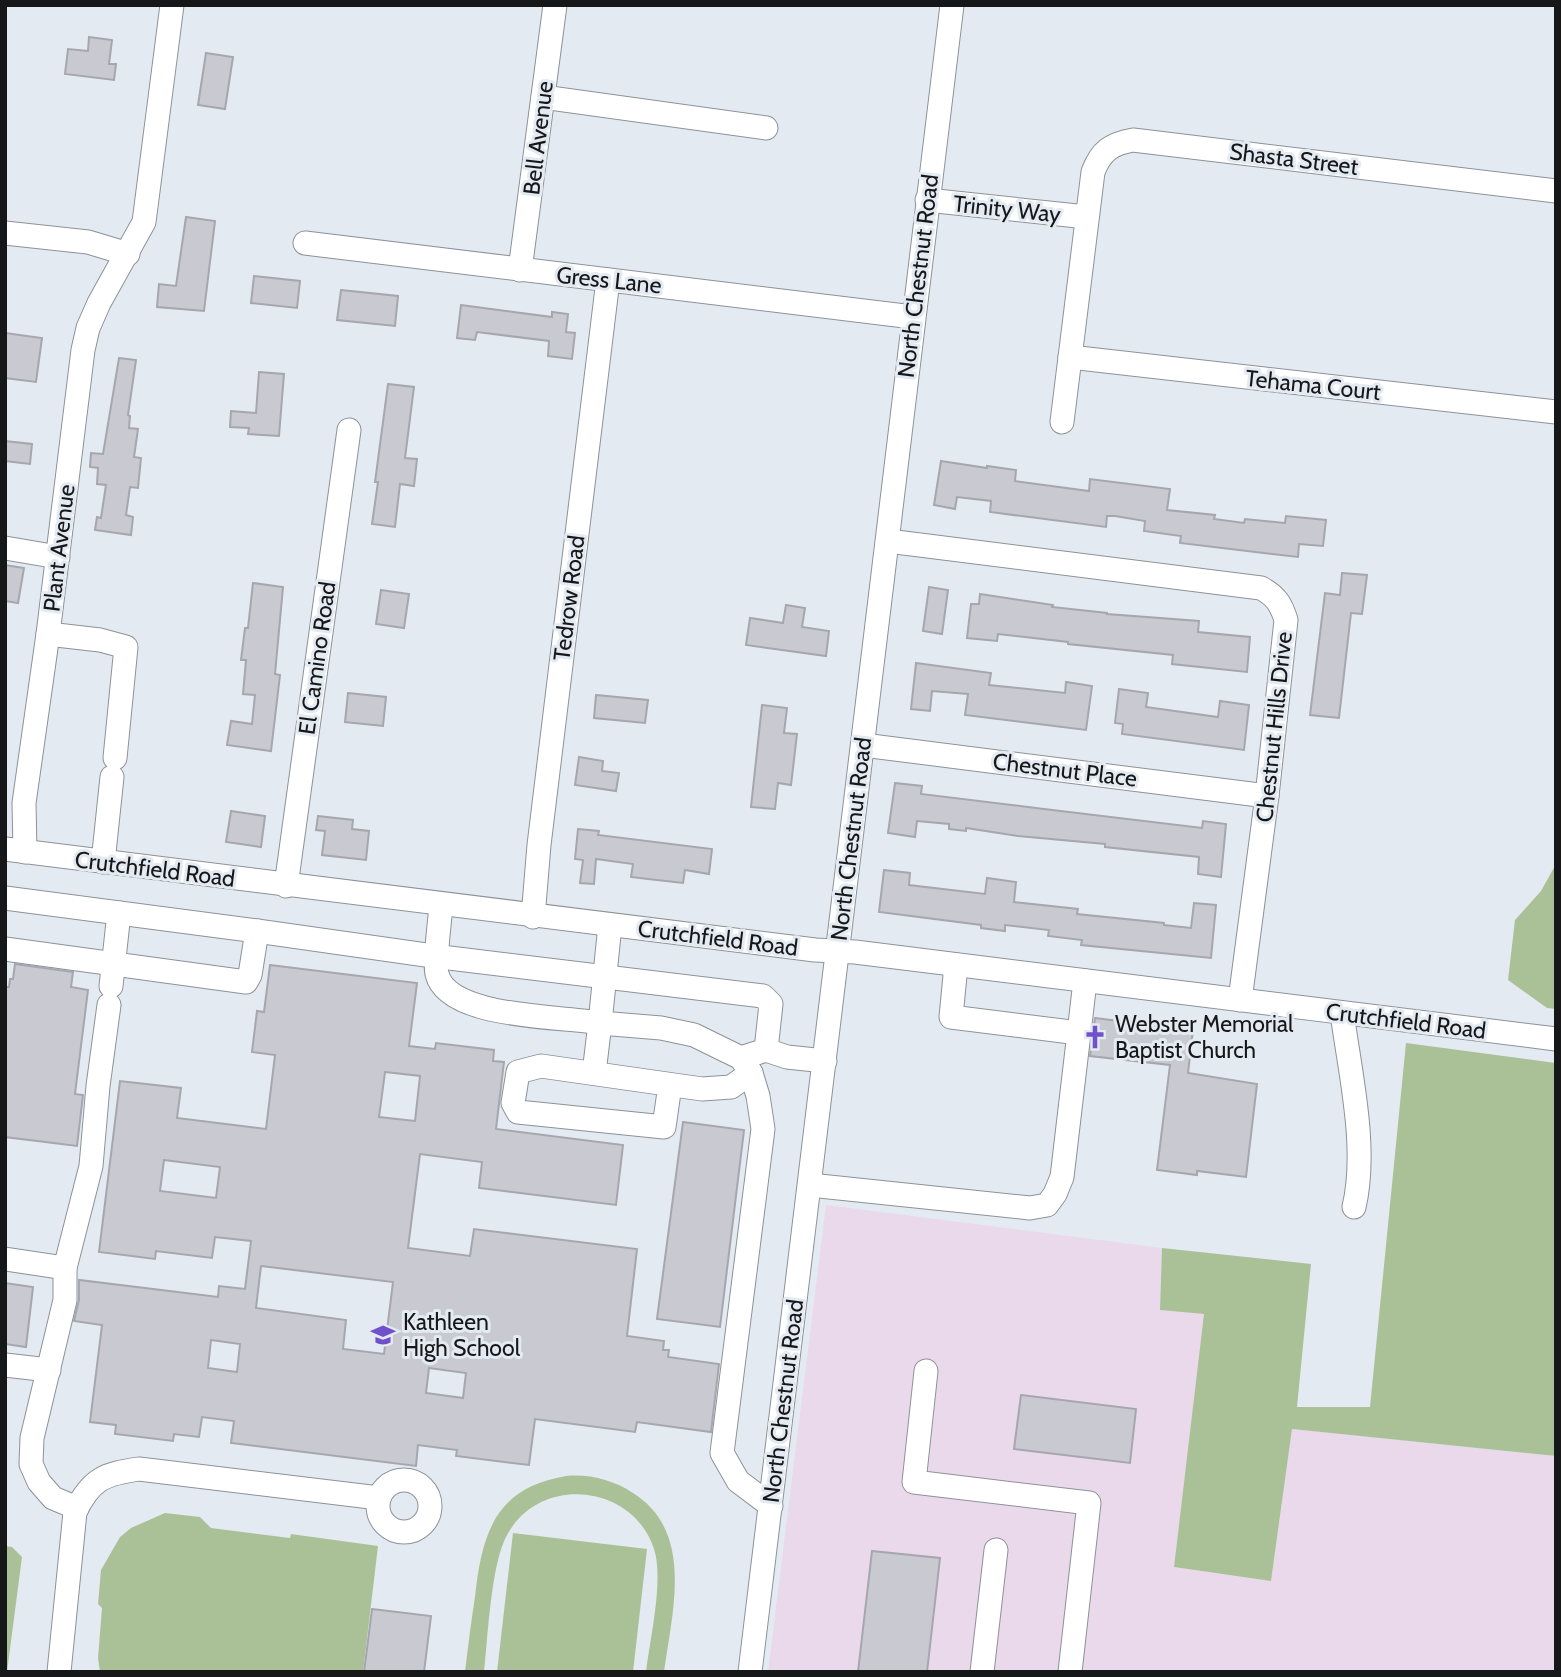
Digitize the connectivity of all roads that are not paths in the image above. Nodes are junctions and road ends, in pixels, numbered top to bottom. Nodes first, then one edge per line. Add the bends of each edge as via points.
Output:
1 (172, 5) edge
2 (555, 5) edge
3 (952, 5) edge
4 (543, 97) junction
5 (766, 128) dead end
6 (1556, 191) edge
7 (927, 201) junction
8 (1087, 217) junction
9 (5, 233) edge
10 (304, 243) dead end
11 (128, 254) junction
12 (520, 270) junction
13 (608, 280) junction
14 (913, 317) junction
15 (1070, 357) junction
16 (1556, 412) edge
17 (1062, 422) dead end
18 (349, 430) dead end
19 (888, 541) junction
20 (5, 548) edge
21 (58, 557) junction
22 (48, 634) junction
23 (863, 745) junction
24 (1267, 796) junction
25 (15, 850) edge
26 (103, 862) junction
27 (286, 886) junction
28 (5, 898) edge
29 (441, 905) junction
30 (119, 913) junction
31 (533, 917) junction
32 (610, 925) junction
33 (257, 931) junction
34 (5, 949) edge
35 (837, 952) junction
36 (438, 957) junction
37 (114, 963) junction
38 (956, 965) junction
39 (605, 978) junction
40 (1085, 981) junction
41 (1240, 1000) junction
42 (1342, 1013) junction
43 (600, 1023) junction
44 (1079, 1033) junction
45 (1556, 1039) edge
46 (766, 1050) junction
47 (825, 1061) junction
48 (746, 1066) junction
49 (594, 1073) junction
50 (670, 1085) junction
51 (810, 1185) junction
52 (1354, 1207) dead end
53 (5, 1259) edge
54 (65, 1268) junction
55 (5, 1365) edge
56 (49, 1370) junction
57 (926, 1371) dead end
58 (379, 1499) dead end
59 (771, 1506) junction
60 (78, 1508) junction
61 (996, 1550) dead end
62 (59, 1672) edge
63 (750, 1672) edge
64 (982, 1672) edge
65 (1070, 1672) edge

1 - 11 street, Plant Avenue via 144,222
2 - 4 street, Bell Avenue
3 - 7 street, North Chestnut Road
4 - 5 street
4 - 12 street, Bell Avenue
6 - 8 street, Shasta Street via 1133,140 1116,143 1098,157
7 - 8 street, Trinity Way
7 - 14 street, North Chestnut Road
8 - 15 street
9 - 11 street via 88,242
10 - 12 street, Gress Lane
11 - 21 street, Plant Avenue via 88,328
12 - 13 street, Gress Lane
13 - 14 street, Gress Lane
13 - 31 street, Tedrow Road
14 - 19 street, North Chestnut Road
15 - 16 street, Tehama Court
15 - 17 street
18 - 27 street, El Camino Road
19 - 23 street, North Chestnut Road
19 - 24 street, Chestnut Hills Drive via 1261,587 1272,594 1286,620
20 - 21 street
21 - 22 street, Plant Avenue
22 - 25 street, Plant Avenue
22 - 26 street via 126,647
23 - 24 street, Chestnut Place
23 - 35 street, North Chestnut Road
24 - 41 street, Chestnut Hills Drive
25 - 26 street, Crutchfield Road
26 - 27 street, Crutchfield Road
27 - 29 street, Crutchfield Road
28 - 30 street
29 - 31 street, Crutchfield Road
29 - 36 street
30 - 33 street
30 - 37 street
31 - 32 street, Crutchfield Road
32 - 35 street, Crutchfield Road
32 - 39 street
33 - 36 street
33 - 37 street via 246,982
34 - 37 street
35 - 38 street, Crutchfield Road
35 - 47 street, North Chestnut Road
36 - 39 street
36 - 43 street via 436,974 444,989 463,1001 502,1012
37 - 54 street via 91,1166
38 - 40 street, Crutchfield Road
38 - 44 street via 951,1017
39 - 43 street
39 - 46 street via 764,996 771,1004
40 - 41 street, Crutchfield Road
40 - 44 street
41 - 42 street, Crutchfield Road
42 - 45 street, Crutchfield Road
42 - 52 street via 1358,1145
43 - 48 street via 694,1035
43 - 49 street
44 - 51 street via 1062,1177 1047,1205 1030,1208
46 - 47 street
46 - 48 street
47 - 51 street, North Chestnut Road
48 - 50 street via 731,1087
48 - 59 street via 763,1129 722,1453 738,1481
49 - 50 street
49 - 50 street via 541,1066 518,1072 513,1103 518,1112 664,1127
51 - 59 street, North Chestnut Road
53 - 54 street
54 - 56 street via 65,1300
55 - 56 street
56 - 60 street via 32,1438 31,1464 53,1498
57 - 65 street via 914,1482 1089,1503
58 - 60 street via 139,1469 101,1479 85,1492
59 - 63 street, North Chestnut Road
60 - 62 street
61 - 64 street

